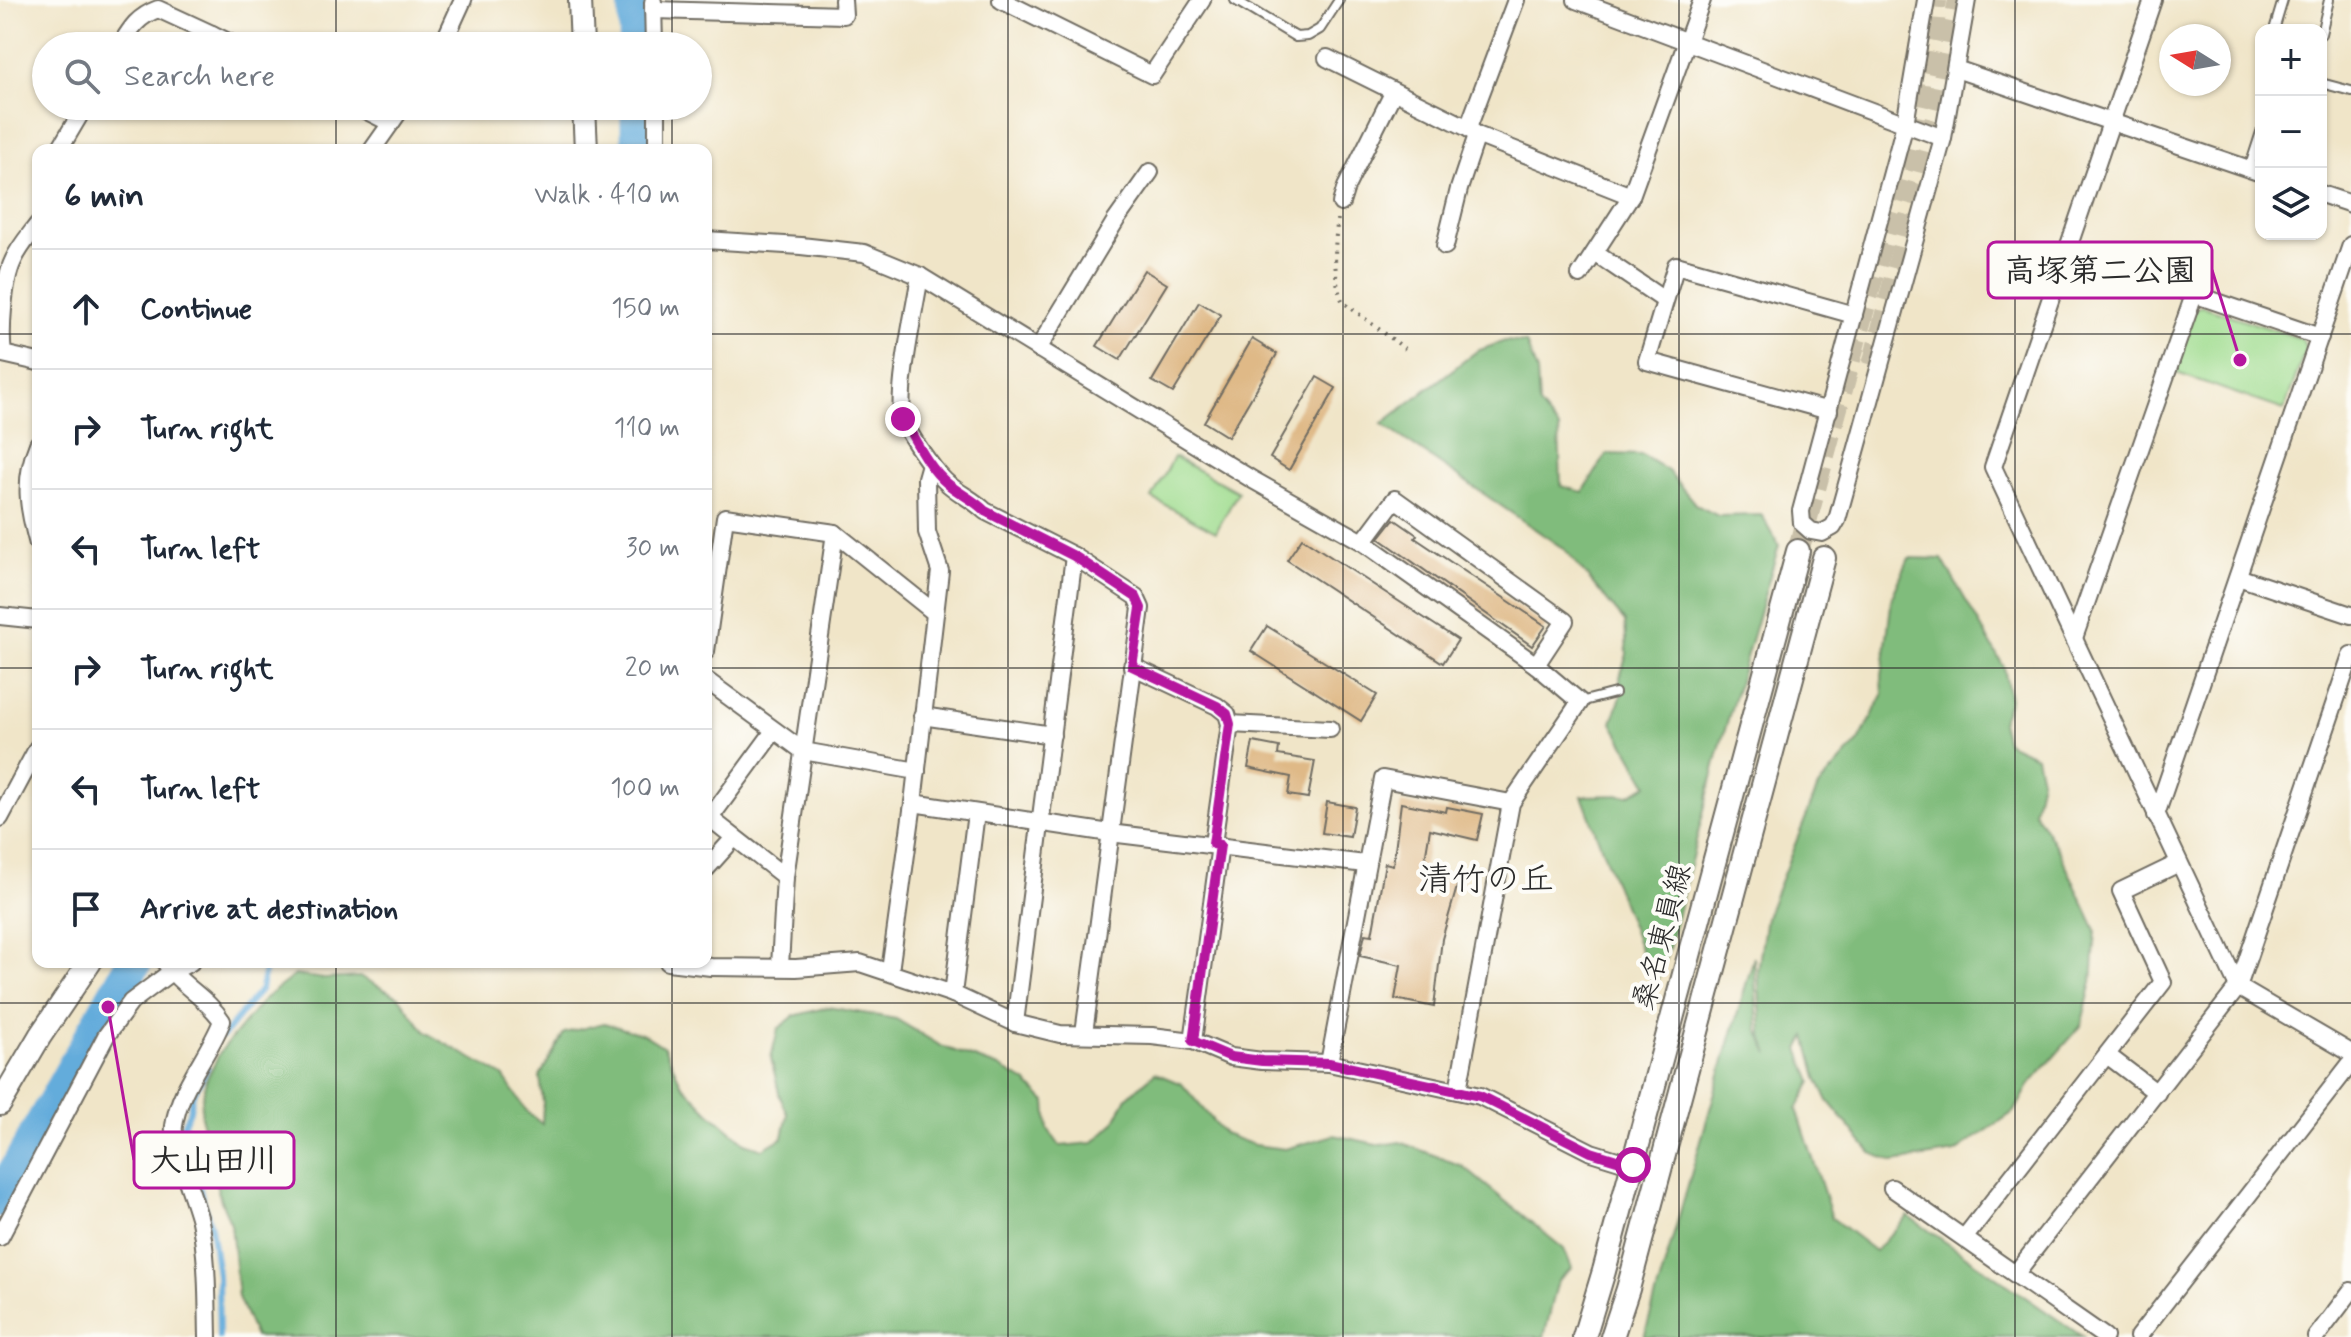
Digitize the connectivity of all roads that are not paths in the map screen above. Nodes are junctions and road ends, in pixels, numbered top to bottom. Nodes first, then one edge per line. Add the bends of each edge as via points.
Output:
1 (463, 0) edge
2 (580, 0) edge
3 (843, 0) edge
4 (1001, 0) edge
5 (1202, 0) edge
6 (1235, 0) edge
7 (1339, 0) edge
8 (1516, 0) edge
9 (1576, 0) edge
10 (1702, 0) edge
11 (1926, 0) edge
12 (1967, 0) edge
13 (2153, 0) edge
14 (2283, 0) edge
15 (2329, 0) edge
16 (653, 5) edge
17 (727, 6) edge
18 (2276, 24) edge
19 (2323, 24) edge
20 (128, 32) edge
21 (195, 32) edge
22 (448, 32) edge
23 (581, 32) edge
24 (654, 32) edge
25 (1686, 43) junction
26 (1327, 58) dead end
27 (1956, 69) junction
28 (2327, 85) edge
29 (2351, 91) edge
30 (1393, 93) junction
31 (77, 120) edge
32 (385, 120) edge
33 (393, 120) edge
34 (585, 120) edge
35 (657, 120) edge
36 (2111, 121) junction
37 (391, 123) junction
38 (1905, 124) junction
39 (1473, 131) junction
40 (1943, 138) junction
41 (63, 144) edge
42 (376, 144) edge
43 (586, 144) edge
44 (657, 144) edge
45 (2255, 171) edge
46 (1150, 172) dead end
47 (1631, 196) junction
48 (2327, 196) edge
49 (1341, 203) road end
50 (2351, 204) edge
51 (32, 233) edge
52 (712, 240) edge
53 (2351, 245) edge
54 (1445, 246) dead end
55 (2067, 251) junction
56 (1595, 253) junction
57 (1580, 275) dead end
58 (920, 276) junction
59 (2194, 295) junction
60 (1664, 300) junction
61 (1854, 315) junction
62 (2320, 337) junction
63 (1038, 349) junction
64 (32, 361) edge
65 (1829, 411) junction
66 (930, 464) junction
67 (32, 466) edge
68 (32, 522) edge
69 (835, 533) junction
70 (1363, 542) junction
71 (1798, 551) tunnel mouth
72 (1074, 556) junction
73 (1824, 558) tunnel mouth
74 (2238, 577) junction
75 (712, 609) edge
76 (935, 613) junction
77 (2351, 615) edge
78 (0, 616) edge
79 (32, 619) edge
80 (2074, 638) junction
81 (2351, 655) edge
82 (1536, 665) junction
83 (1132, 666) junction
84 (712, 684) edge
85 (1615, 693) dead end
86 (1580, 702) junction
87 (922, 716) junction
88 (1230, 724) junction
89 (1330, 729) dead end
90 (774, 731) junction
91 (1052, 735) junction
92 (803, 751) junction
93 (32, 758) edge
94 (917, 771) junction
95 (913, 803) junction
96 (1511, 803) junction
97 (712, 812) edge
98 (976, 813) junction
99 (2156, 815) junction
100 (0, 818) edge
101 (712, 820) edge
102 (1041, 821) junction
103 (1110, 833) junction
104 (734, 838) junction
105 (1217, 844) junction
106 (712, 862) edge
107 (2179, 863) junction
108 (1365, 864) junction
109 (785, 877) junction
110 (780, 966) junction
111 (712, 967) edge
112 (86, 968) edge
113 (167, 968) edge
114 (169, 968) edge
115 (890, 971) junction
116 (2238, 987) junction
117 (953, 994) junction
118 (1015, 1023) junction
119 (1084, 1033) junction
120 (1193, 1041) junction
121 (2351, 1053) edge
122 (2107, 1055) junction
123 (1329, 1063) junction
124 (2351, 1063) edge
125 (1458, 1090) junction
126 (2157, 1093) junction
127 (0, 1104) edge
128 (1633, 1165) junction
129 (1892, 1188) dead end
130 (0, 1237) edge
131 (1965, 1237) junction
132 (2016, 1273) junction
133 (2351, 1291) edge
134 (2320, 1336) edge
135 (208, 1337) edge
136 (1584, 1337) edge
137 (1612, 1337) edge
138 (2105, 1337) edge
139 (2138, 1337) edge

1 - 22 street
2 - 23 main road
3 - 17 street via 844,15
4 - 5 street via 1152,75
6 - 7 lane via 1296,37 1320,29
8 - 39 street
9 - 25 street
10 - 25 street
11 - 38 street
12 - 27 street
13 - 36 street
14 - 18 lane
15 - 19 lane
16 - 17 street
16 - 24 street
20 - 21 street via 134,22 158,9
25 - 38 street
25 - 47 street
26 - 30 street
27 - 36 street
27 - 40 street
28 - 29 lane
30 - 39 street
30 - 49 street
31 - 41 street
32 - 37 street
33 - 37 street
34 - 43 main road
35 - 44 street
36 - 45 street
36 - 55 street
37 - 42 street
38 - 40 street
38 - 61 street
39 - 47 street
39 - 54 street
40 - 65 street via 1837,520 1822,533 1802,523 1801,511
46 - 63 street
47 - 56 street
48 - 50 street
51 - 64 street via 12,262 1,346 3,354
52 - 58 street via 864,253
53 - 62 street
55 - 59 street
55 - 80 street via 1993,467
56 - 57 street
56 - 60 street
58 - 63 street
58 - 66 street via 901,396 903,419
59 - 62 street
59 - 80 street
60 - 61 street via 1676,265
60 - 65 street via 1647,361
61 - 65 street
62 - 74 street
63 - 70 street
66 - 72 street via 985,511
66 - 76 street via 927,532 940,571
67 - 68 street
69 - 75 street via 725,517
69 - 76 street
69 - 92 street
70 - 82 street
70 - 82 street via 1395,499 1565,621
71 - 128 main road, 桑名東員線
72 - 83 street via 1136,597 1141,608
72 - 91 street
73 - 137 main road, 桑名東員線
74 - 77 street
74 - 99 street
76 - 87 street
78 - 79 street
80 - 99 street
81 - 116 street
82 - 86 street
83 - 88 street via 1217,706
83 - 103 street
84 - 90 street
85 - 86 lane
86 - 96 street
87 - 91 street
87 - 94 street
88 - 89 street
88 - 105 street
90 - 92 street
90 - 97 street
91 - 102 street
92 - 94 street
92 - 109 street
93 - 100 street
94 - 95 street
95 - 98 street
95 - 115 street
96 - 108 street via 1383,779
96 - 125 street
98 - 102 street
98 - 117 street
99 - 107 street
101 - 104 street
102 - 103 street
102 - 118 street
103 - 105 street
103 - 119 street
104 - 106 street
104 - 109 street
105 - 108 street
105 - 120 street
107 - 116 street
107 - 122 street via 2121,891 2163,982
108 - 123 street
109 - 110 street
110 - 111 street
110 - 115 street via 860,963
112 - 127 main road
113 - 130 street via 131,1002 106,1036
114 - 135 street via 222,1021 177,1110 173,1131 200,1220
115 - 117 street
116 - 121 street
116 - 126 street
117 - 118 street
118 - 119 street via 1060,1034
119 - 120 street
120 - 123 street via 1231,1057
122 - 126 street
122 - 131 street
123 - 125 street
124 - 139 street
125 - 128 street via 1591,1152
126 - 132 street
128 - 136 main road, 桑名東員線
129 - 131 street
131 - 132 street
132 - 138 street
133 - 134 street

